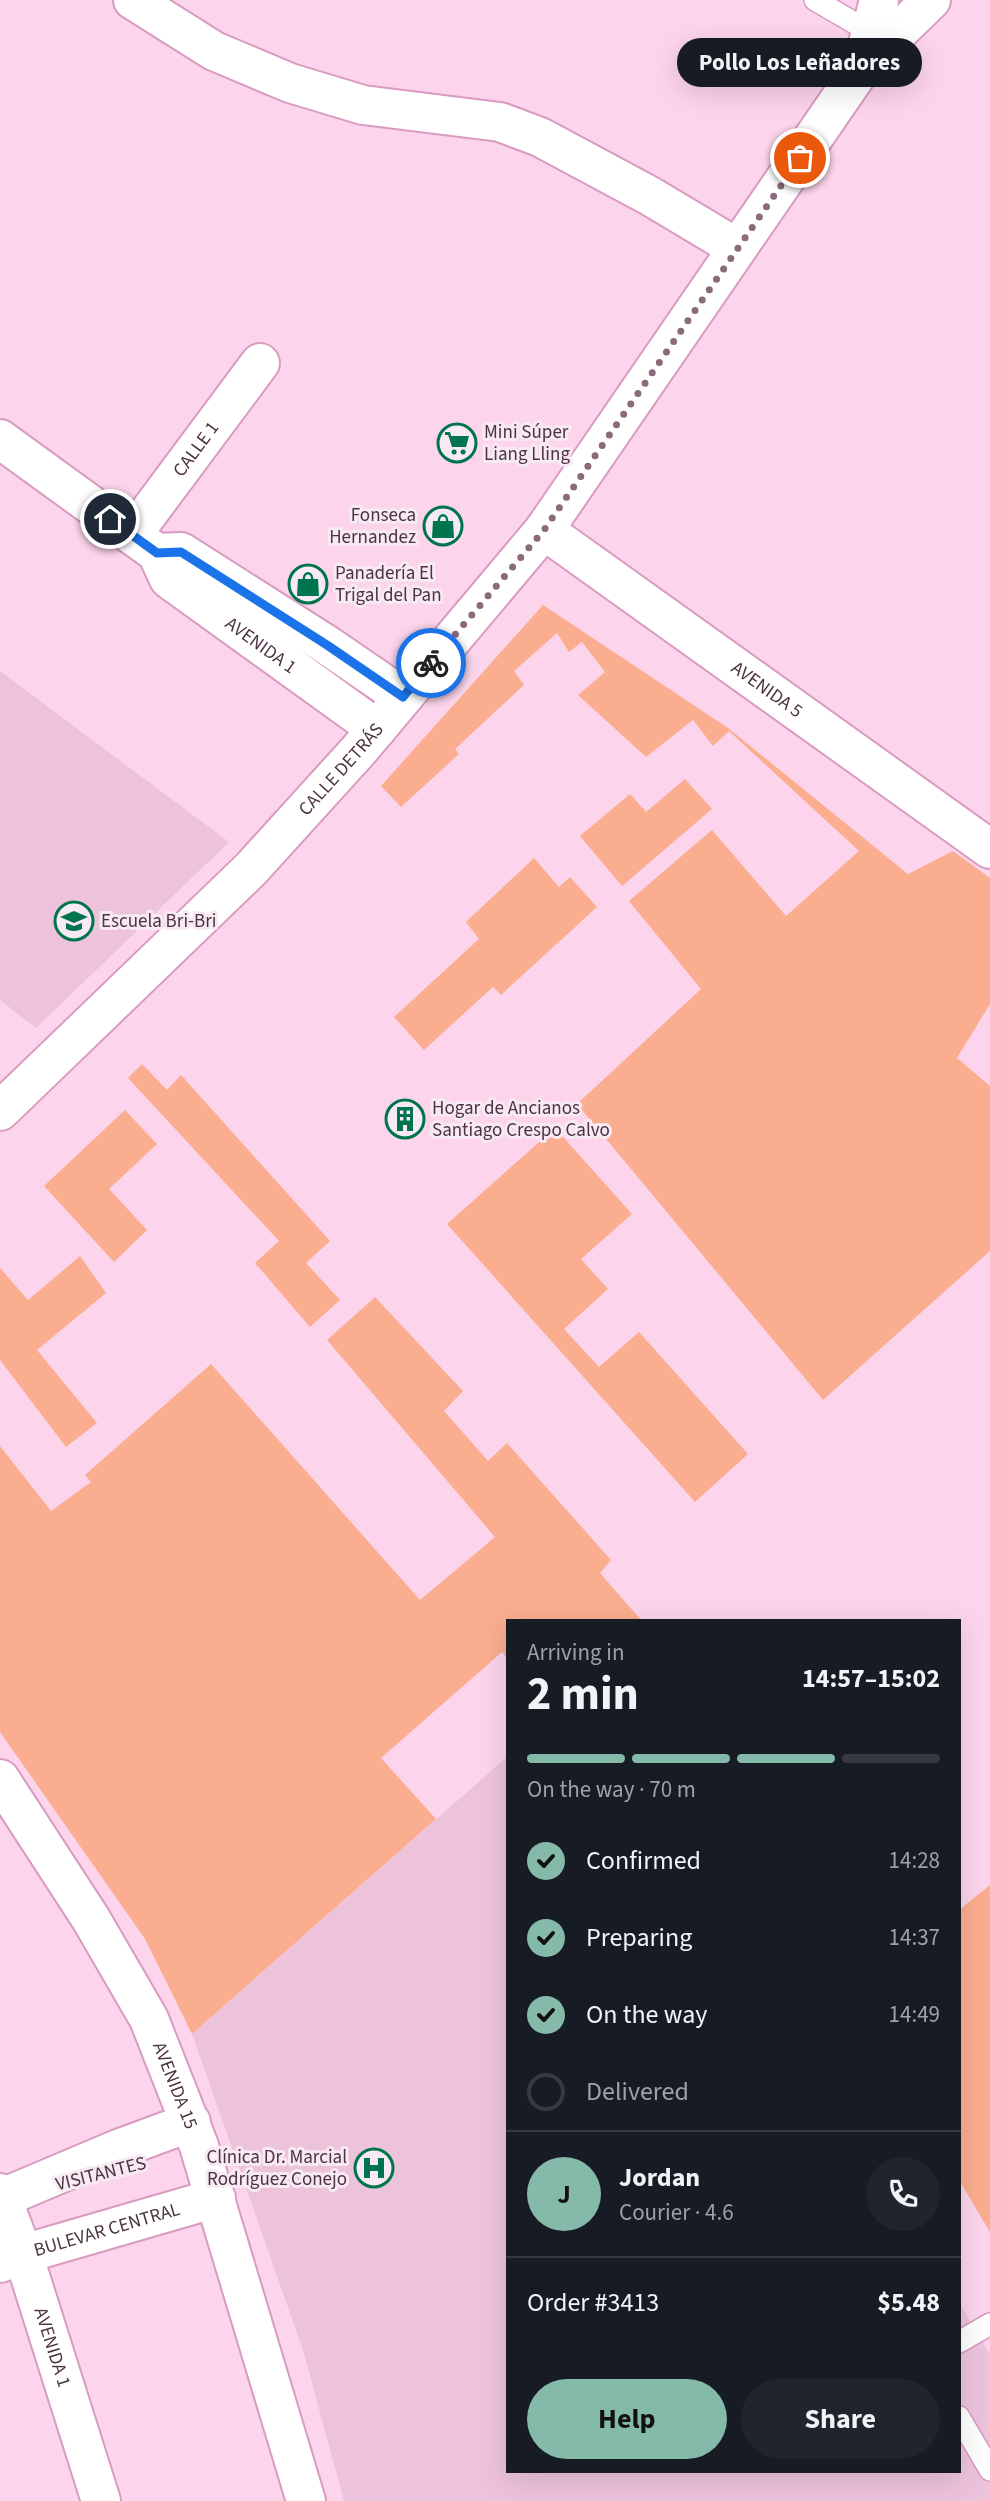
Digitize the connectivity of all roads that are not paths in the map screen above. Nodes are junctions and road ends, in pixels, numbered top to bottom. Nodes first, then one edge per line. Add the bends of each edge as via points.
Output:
1 (133, 0) edge
2 (815, 0) edge
3 (931, 0) edge
4 (870, 33) edge
5 (737, 248) junction
6 (260, 363) dead end
7 (0, 439) edge
8 (544, 530) junction
9 (145, 544) junction
10 (403, 697) junction
11 (377, 729) junction
12 (990, 849) edge
13 (0, 1111) edge
14 (0, 1779) edge
15 (195, 2134) junction
16 (1, 2197) edge
17 (216, 2198) junction
18 (11, 2258) edge
19 (990, 2323) edge
20 (961, 2341) edge
21 (961, 2420) edge
22 (990, 2470) edge
23 (101, 2501) edge
24 (306, 2501) edge

1 - 5 street via 214,51 290,83 363,105 500,122 540,137
2 - 4 lane
3 - 4 street, CALLE DETRÁS
4 - 5 street, CALLE DETRÁS
5 - 8 street, CALLE DETRÁS
6 - 9 street, CALLE 1
7 - 9 street, AVENIDA 1
8 - 10 street, CALLE DETRÁS
8 - 12 street, AVENIDA 5
9 - 10 street, AVENIDA 1 via 181,552
9 - 11 street, AVENIDA 1 via 169,579
10 - 11 street, CALLE DETRÁS
11 - 13 street, CALLE DETRÁS via 251,869
14 - 15 street, AVENIDA 15 via 149,2019
15 - 16 street via 118,2149
15 - 17 street, AVENIDA 15
16 - 18 street, AVENIDA 1
17 - 18 street, BULEVAR CENTRAL
17 - 24 street, AVENIDA 15
18 - 23 street, AVENIDA 1
19 - 20 lane
21 - 22 lane

